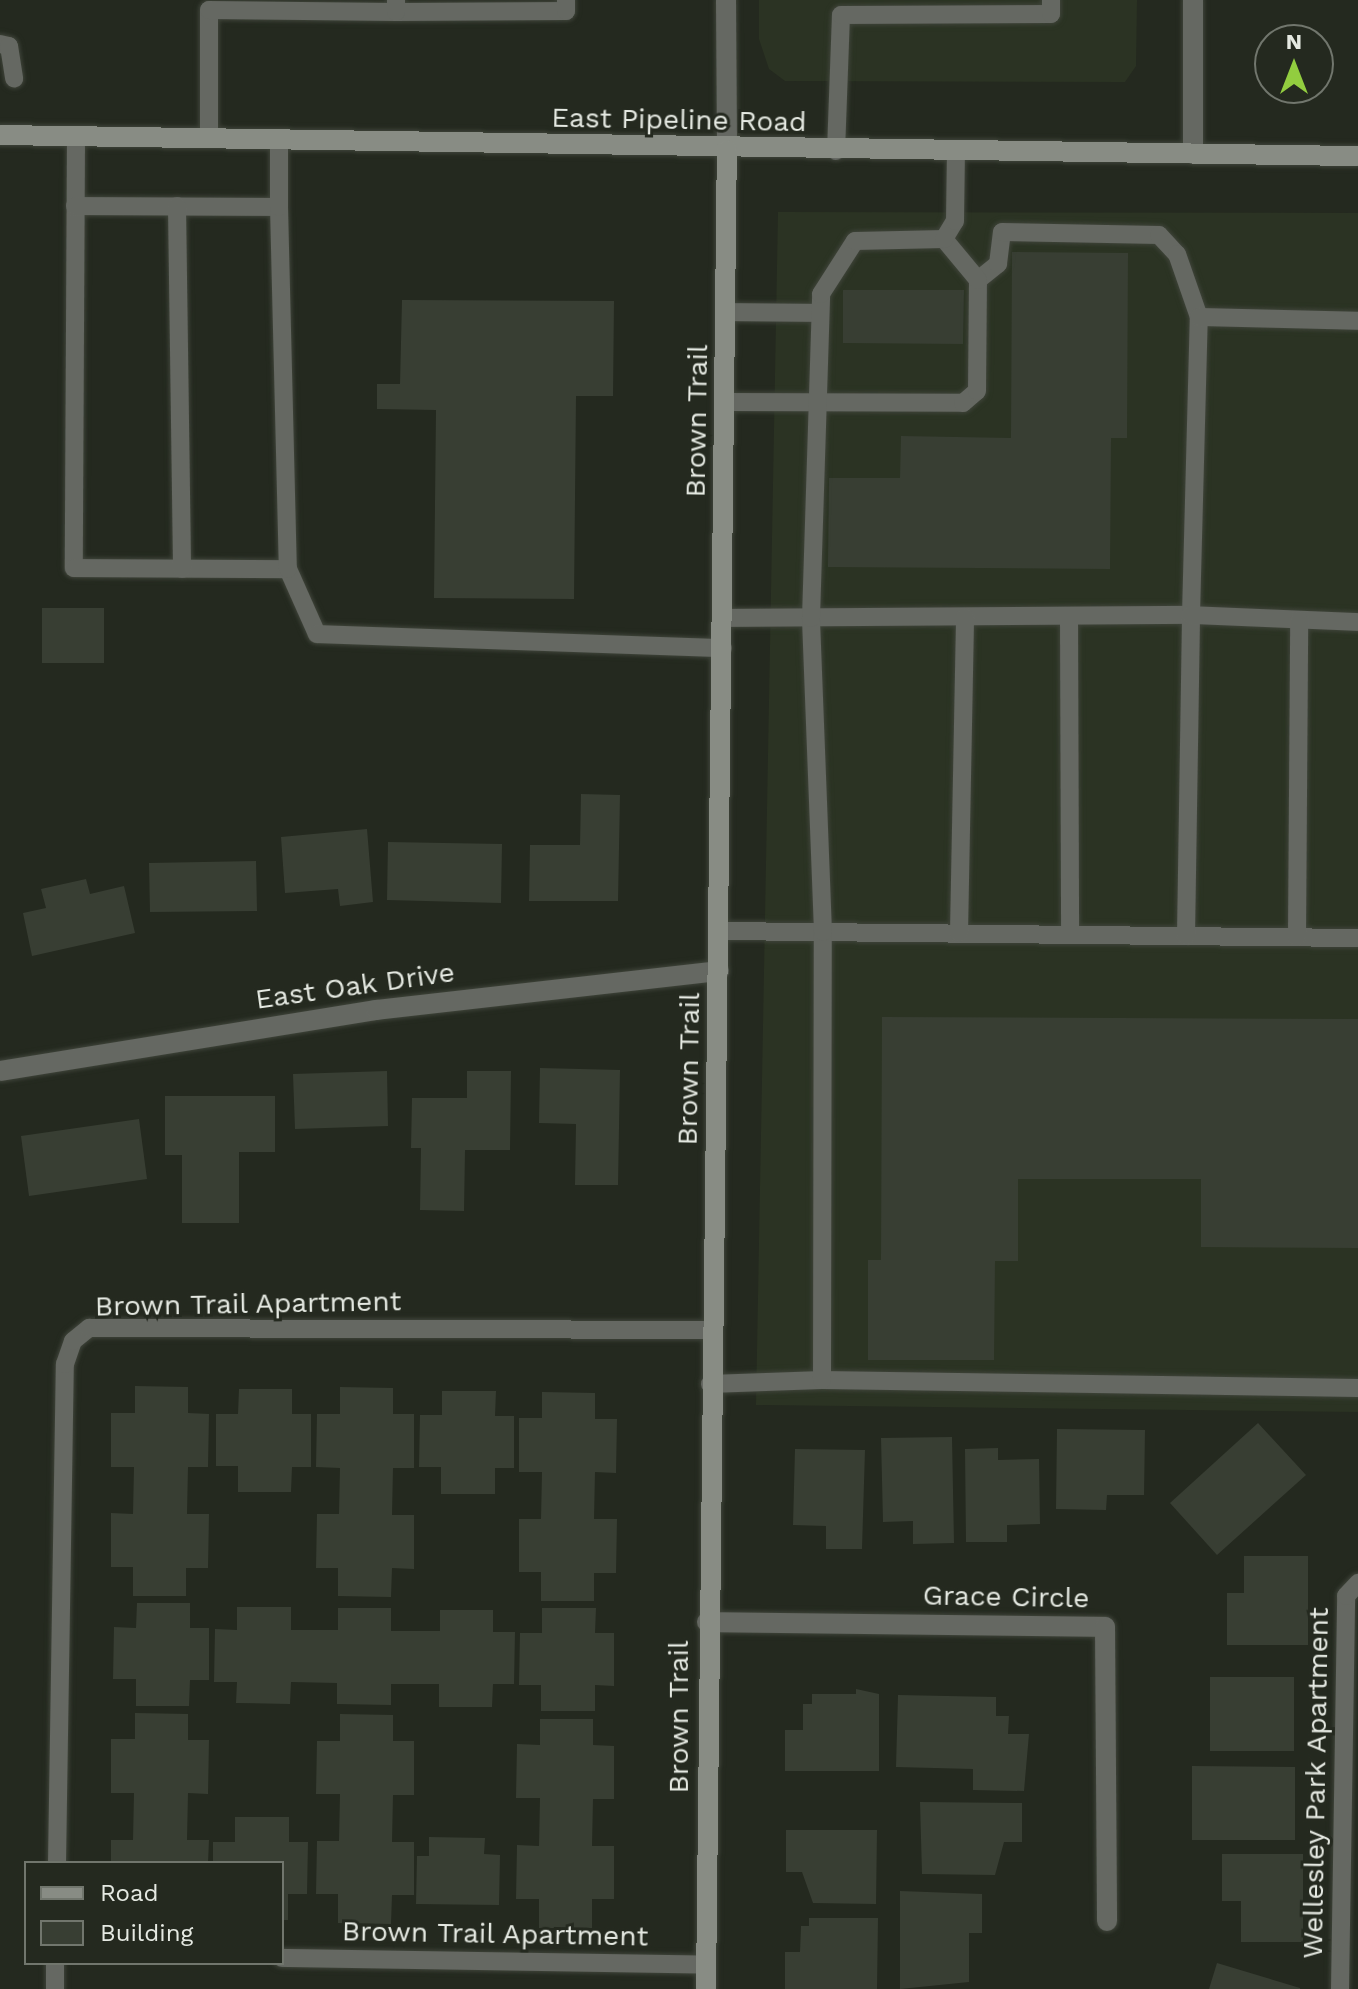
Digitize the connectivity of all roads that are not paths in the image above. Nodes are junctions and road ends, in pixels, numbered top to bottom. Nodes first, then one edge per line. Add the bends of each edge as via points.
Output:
1 (726, 0) edge
2 (1051, 0) edge
3 (1193, 0) edge
4 (396, 6) edge
5 (566, 6) edge
6 (0, 44) edge
7 (14, 79) dead end
8 (0, 135) edge
9 (209, 135) junction
10 (76, 136) junction
11 (279, 140) junction
12 (727, 150) junction
13 (836, 151) junction
14 (956, 151) junction
15 (1193, 154) junction
16 (1358, 156) edge
17 (75, 206) junction
18 (177, 206) junction
19 (279, 207) junction
20 (944, 239) junction
21 (978, 280) junction
22 (726, 312) junction
23 (820, 313) junction
24 (1199, 317) junction
25 (1358, 321) edge
26 (725, 402) junction
27 (817, 404) junction
28 (182, 569) junction
29 (288, 569) junction
30 (1191, 615) junction
31 (1069, 616) junction
32 (965, 617) junction
33 (723, 618) junction
34 (811, 618) junction
35 (1299, 620) junction
36 (1358, 622) edge
37 (723, 648) junction
38 (720, 931) junction
39 (823, 932) junction
40 (959, 933) junction
41 (1070, 935) junction
42 (1186, 936) junction
43 (1297, 937) junction
44 (1358, 938) edge
45 (719, 971) junction
46 (0, 1071) edge
47 (711, 1330) junction
48 (822, 1380) junction
49 (710, 1384) junction
50 (1358, 1388) edge
51 (1358, 1583) edge
52 (707, 1622) junction
53 (57, 1861) edge
54 (1107, 1921) dead end
55 (284, 1958) edge
56 (55, 1965) edge
57 (706, 1965) junction
58 (55, 1989) edge
59 (706, 1989) edge
60 (1340, 1989) edge

1 - 12 street
2 - 13 lane via 1051,14 841,15
3 - 15 street
4 - 5 lane
4 - 9 lane via 209,10
6 - 7 lane via 9,46
8 - 10 main road, East Pipeline Road
9 - 10 main road, East Pipeline Road
9 - 11 main road, East Pipeline Road
10 - 17 lane
11 - 12 main road, East Pipeline Road
11 - 19 lane
12 - 13 main road, East Pipeline Road
12 - 22 main road, Brown Trail
13 - 14 main road, East Pipeline Road
14 - 15 main road, East Pipeline Road
14 - 20 lane via 955,221
15 - 16 main road, East Pipeline Road
17 - 18 lane
17 - 28 lane via 74,568
18 - 19 lane
18 - 28 lane
19 - 29 lane
20 - 21 lane
20 - 23 lane via 855,241 821,294
21 - 24 lane via 998,264 1002,232 1159,235 1177,254
21 - 27 lane via 977,391 963,403
22 - 23 lane
22 - 26 main road, Brown Trail
23 - 27 lane
24 - 25 lane
24 - 30 lane
26 - 27 lane
26 - 33 main road, Brown Trail
27 - 34 lane
28 - 29 lane
29 - 37 lane via 317,634
30 - 31 lane
30 - 35 lane
30 - 42 lane
31 - 32 lane
31 - 41 lane
32 - 34 lane
32 - 40 lane
33 - 34 lane
33 - 37 main road, Brown Trail
34 - 39 lane
35 - 36 lane
35 - 43 lane
37 - 38 main road, Brown Trail
38 - 39 lane
38 - 45 main road, Brown Trail
39 - 40 lane
39 - 48 lane
40 - 41 lane
41 - 42 lane
42 - 43 lane
43 - 44 lane
45 - 46 street, East Oak Drive via 376,1010
45 - 47 main road, Brown Trail
47 - 49 main road, Brown Trail
47 - 53 lane, Brown Trail Apartment via 89,1328 73,1341 65,1364
48 - 49 lane
48 - 50 lane
49 - 52 main road, Brown Trail
51 - 60 lane, Wellesley Park Apartment via 1346,1596
52 - 54 street, Grace Circle via 1105,1627
52 - 57 main road, Brown Trail
55 - 57 lane, Brown Trail Apartment
56 - 58 lane
57 - 59 main road, Brown Trail

